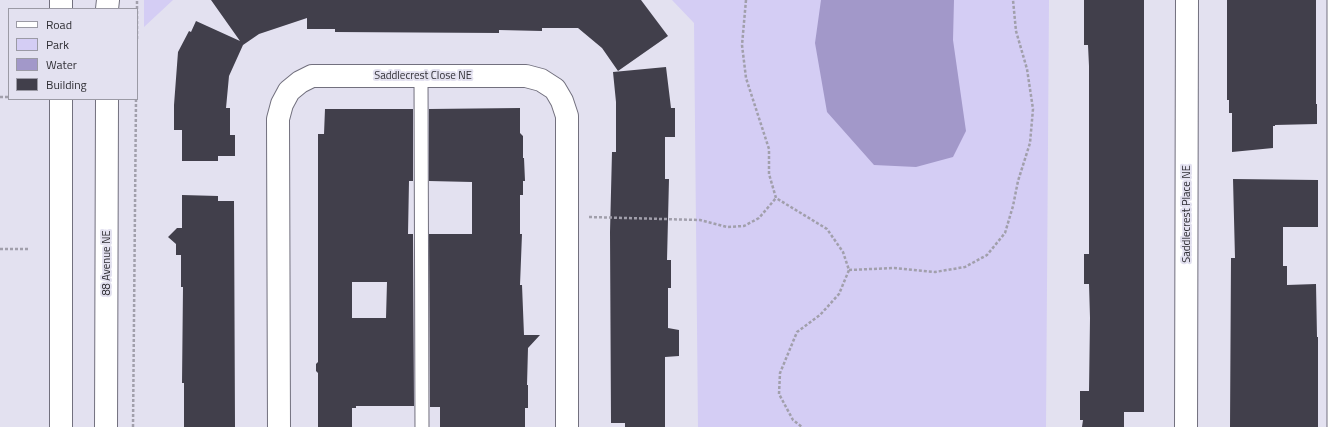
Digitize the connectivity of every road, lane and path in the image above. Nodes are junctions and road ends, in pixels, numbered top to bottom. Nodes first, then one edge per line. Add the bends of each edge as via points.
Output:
1 (746, 0) edge
2 (1013, 0) edge
3 (1187, 0) edge
4 (1334, 0) edge
5 (421, 76) junction
6 (61, 100) edge
7 (107, 100) edge
8 (136, 100) edge
9 (776, 198) junction
10 (566, 216) junction
11 (0, 249) edge
12 (28, 249) dead end
13 (849, 270) junction
14 (61, 427) edge
15 (106, 427) edge
16 (133, 427) edge
17 (279, 427) edge
18 (422, 427) edge
19 (567, 427) edge
20 (802, 427) edge
21 (1186, 427) edge
22 (1334, 427) edge

1 - 9 path via 742,45 746,78 770,148 770,174
2 - 13 path via 1016,31 1027,69 1033,109 1030,143 1005,233 987,255 965,267 935,272 894,268
3 - 21 street, Saddlecrest Place NE
4 - 22 lane
5 - 10 street, Saddlecrest Close NE via 526,76 541,80 555,89 567,116
5 - 17 street, Saddlecrest Close NE via 312,76 289,91 282,104 278,119
5 - 18 lane
6 - 14 street
7 - 15 street, 88 Avenue NE
8 - 16 path
9 - 10 path via 759,218 744,226 727,227 700,220
9 - 13 path via 827,229 843,252
10 - 19 street, Saddlecrest Close NE
11 - 12 path
13 - 20 path via 839,294 820,315 797,332 780,373 779,394 793,420

